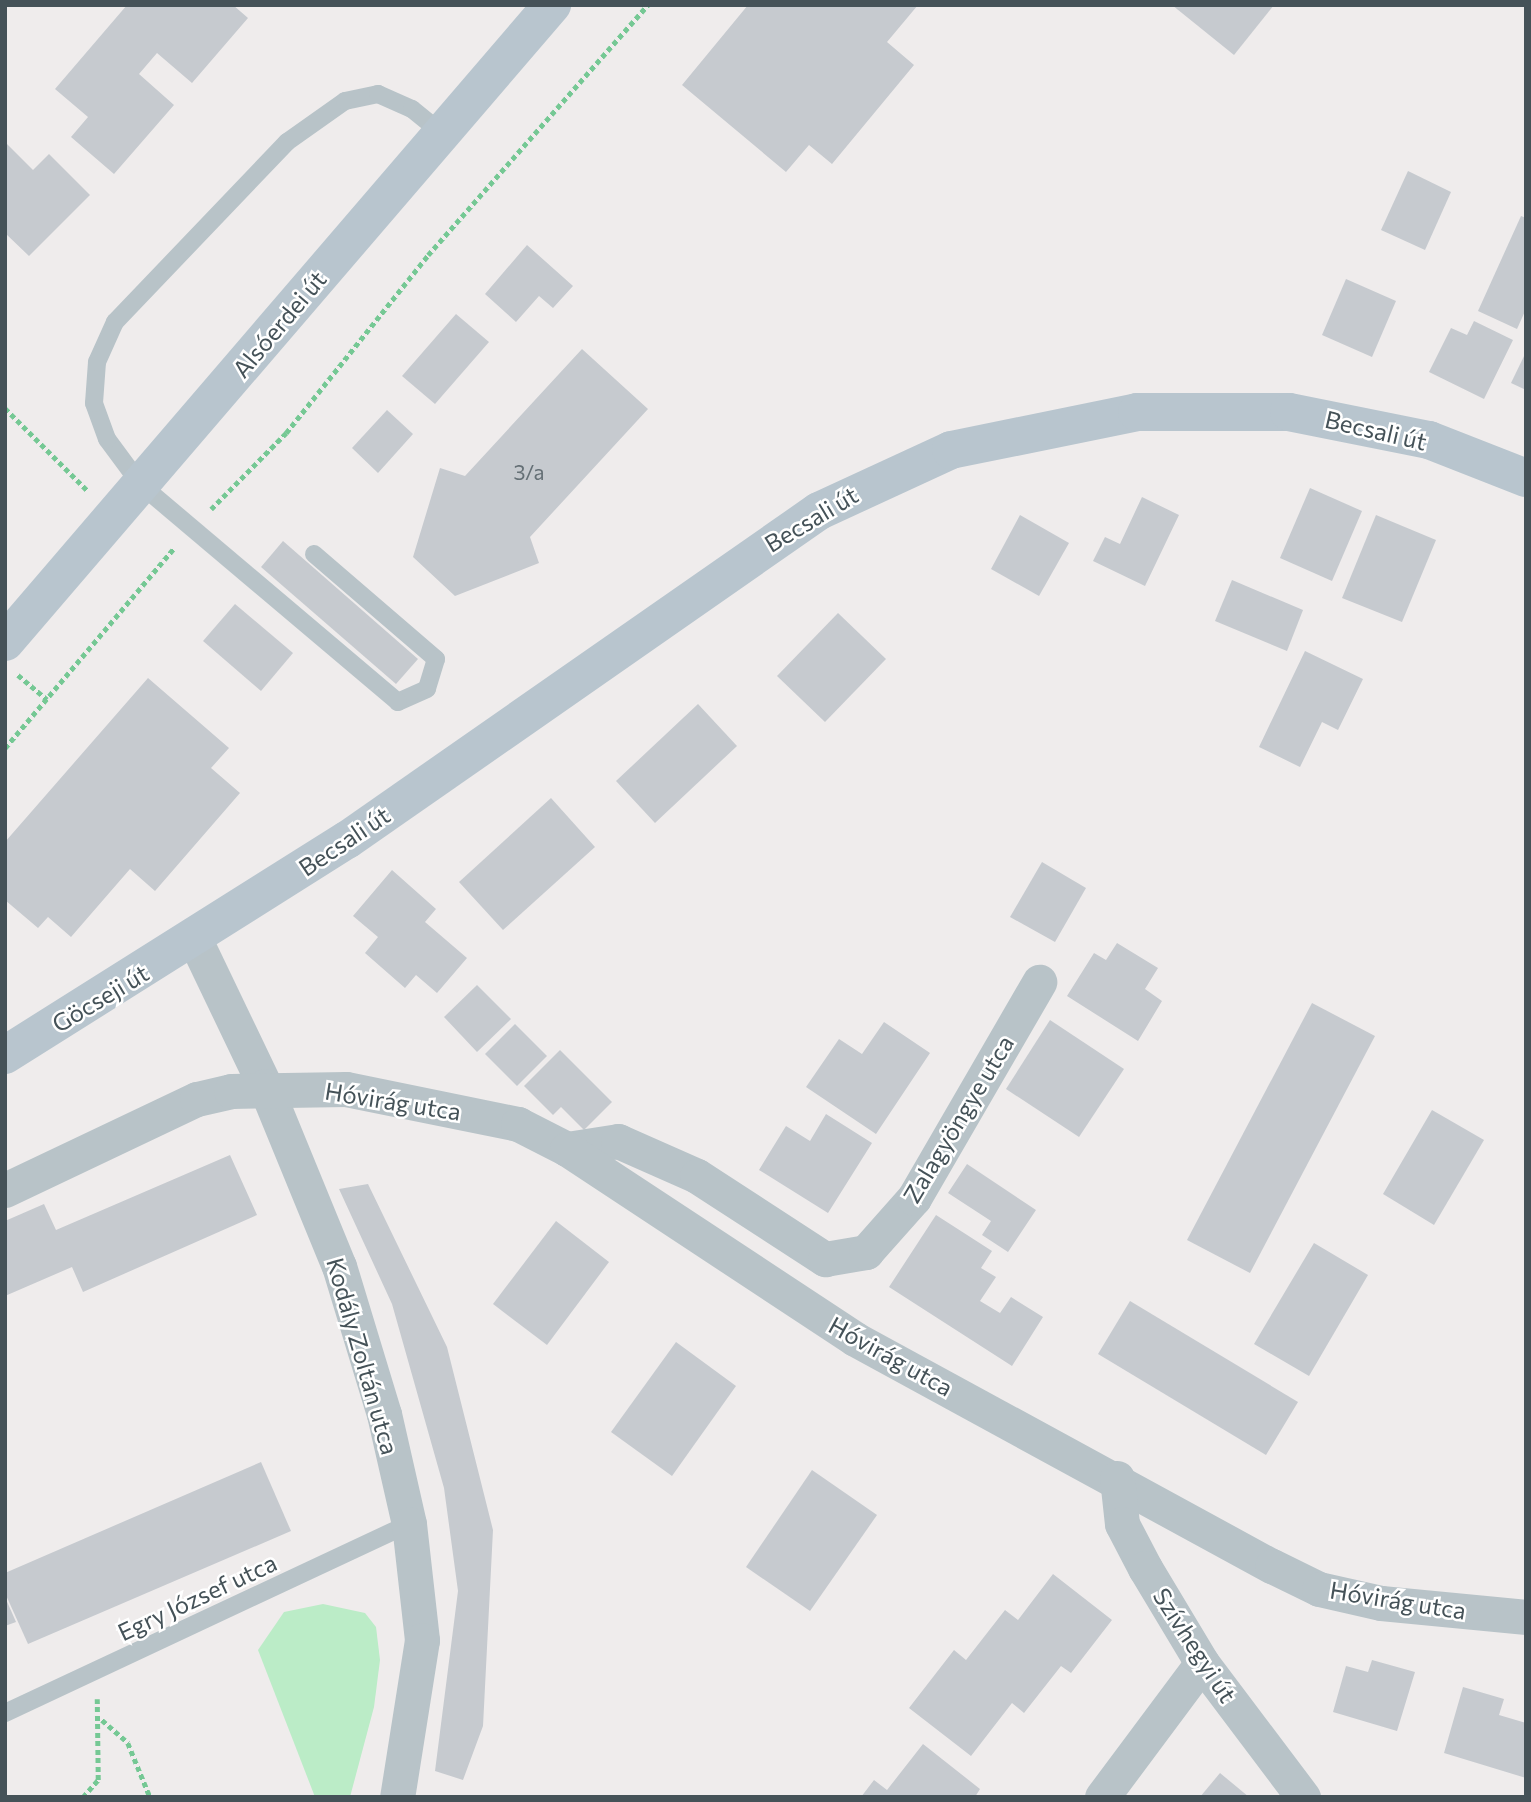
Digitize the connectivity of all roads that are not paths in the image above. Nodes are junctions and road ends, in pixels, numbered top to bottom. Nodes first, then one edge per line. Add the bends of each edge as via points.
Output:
1 (552, 5) edge
2 (442, 133) junction
3 (1526, 478) edge
4 (141, 485) junction
5 (314, 554) dead end
6 (10, 657) edge
7 (195, 940) junction
8 (1039, 982) dead end
9 (5, 1055) edge
10 (265, 1086) junction
11 (567, 1149) junction
12 (5, 1190) edge
13 (1117, 1478) junction
14 (409, 1524) junction
15 (1526, 1617) edge
16 (1202, 1663) junction
17 (5, 1713) edge
18 (397, 1797) edge
19 (1102, 1797) edge
20 (1303, 1797) edge

1 - 2 main road, Alsóerdei út
2 - 4 main road, Alsóerdei út
2 - 4 lane via 412,109 378,94 345,101 287,142 115,322 97,362 94,403 107,439
3 - 7 main road, Becsali út via 1376,426 1261,411 1137,412 951,450 872,484 786,533
4 - 5 lane via 189,531 398,702 427,689 436,659
4 - 6 main road, Alsóerdei út
7 - 9 main road, Göcseji út
7 - 10 street, Kodály Zoltán utca
8 - 11 street, Zalagyöngye utca via 914,1198 866,1252 825,1259 697,1176 618,1141
10 - 11 street, Hóvirág utca via 346,1089 518,1124
10 - 12 street, Hóvirág utca via 197,1099
10 - 14 street, Kodály Zoltán utca via 364,1342
11 - 13 street, Hóvirág utca via 855,1339
13 - 15 street, Hóvirág utca via 1319,1588 1381,1603
13 - 16 street, Szívhegyi út via 1122,1524
14 - 17 lane, Egry József utca
14 - 18 street, Kodály Zoltán utca via 422,1640
16 - 19 street
16 - 20 street, Szívhegyi út

